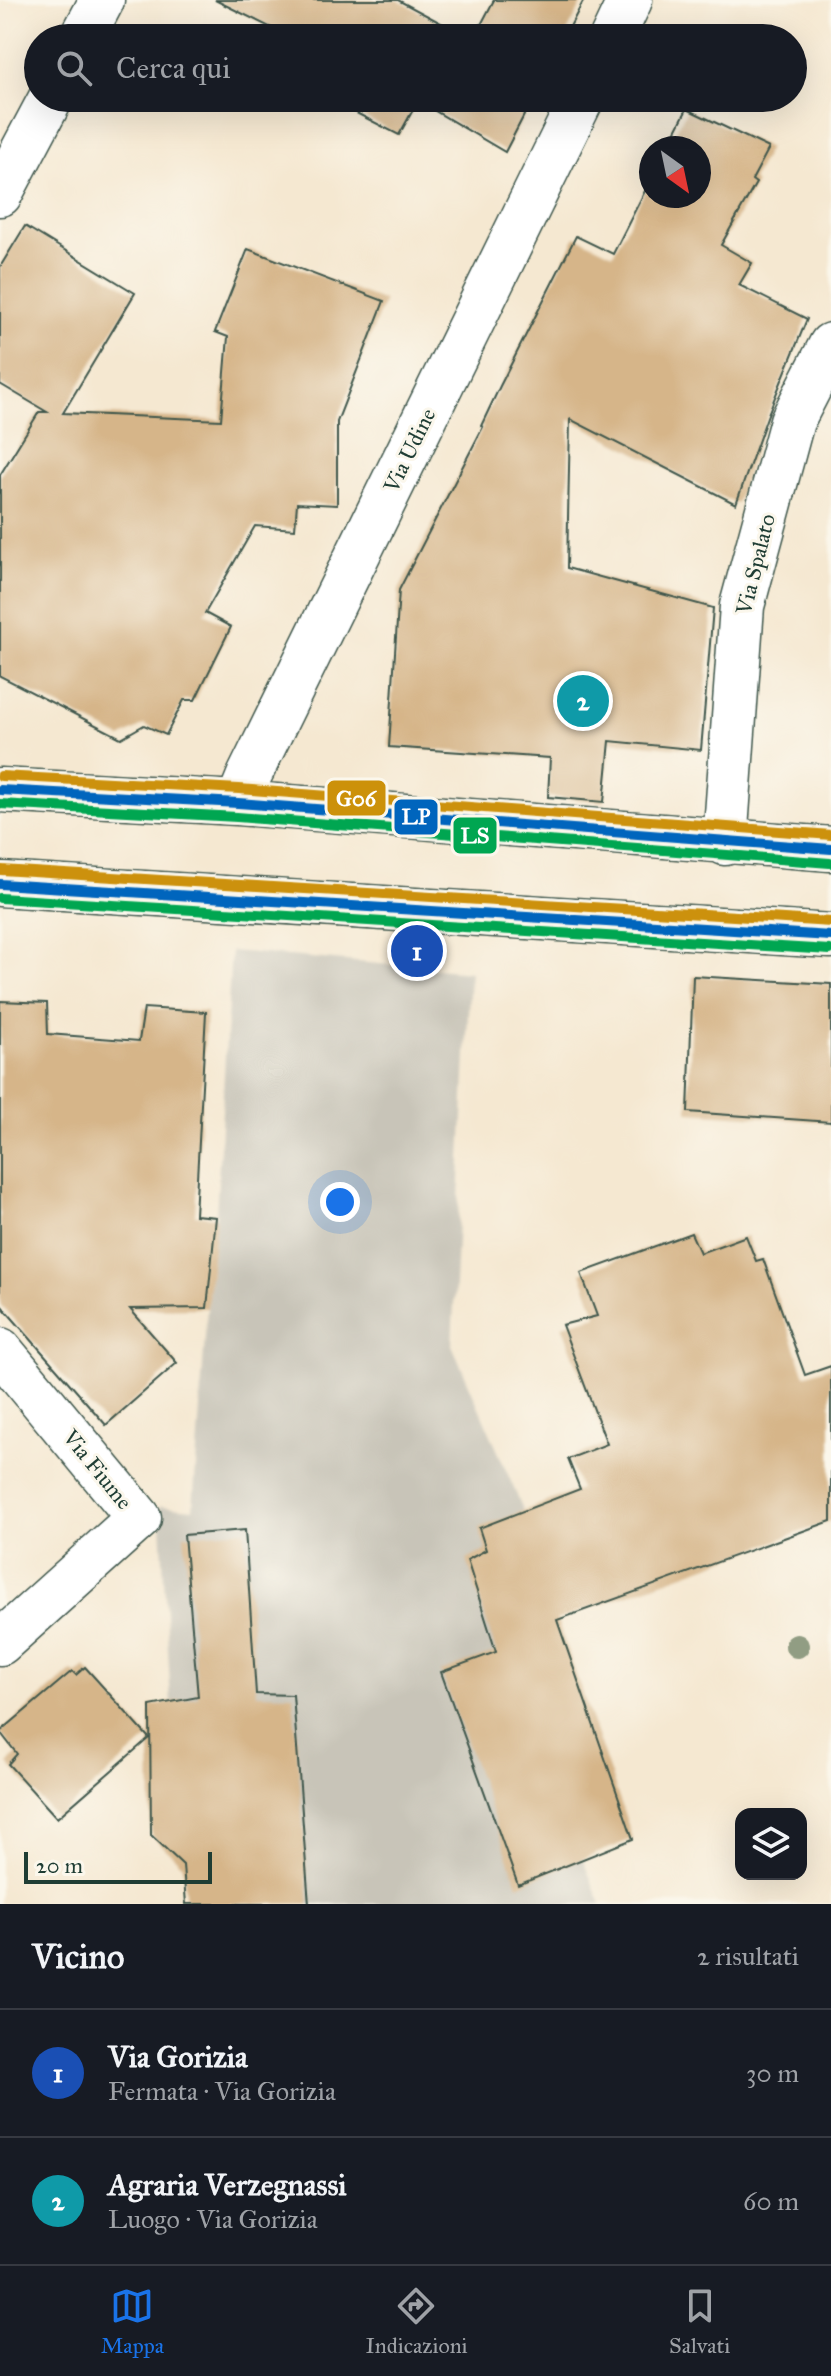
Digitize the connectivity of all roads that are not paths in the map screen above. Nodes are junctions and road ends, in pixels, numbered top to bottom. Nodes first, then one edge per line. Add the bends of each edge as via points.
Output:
1 (102, 0) edge
2 (630, 0) edge
3 (89, 24) edge
4 (619, 24) edge
5 (44, 112) edge
6 (575, 112) edge
7 (0, 194) edge
8 (831, 345) edge
9 (0, 790) edge
10 (238, 803) junction
11 (725, 843) junction
12 (831, 849) edge
13 (0, 884) edge
14 (831, 936) edge
15 (0, 1350) edge
16 (0, 1643) edge

1 - 3 street
2 - 4 street
5 - 7 street
6 - 10 street, Via Udine
8 - 11 street, Via Spalato via 792,421 742,606
9 - 10 street
10 - 11 street
11 - 12 street
13 - 14 street
15 - 16 street, Via Fiume via 139,1518

